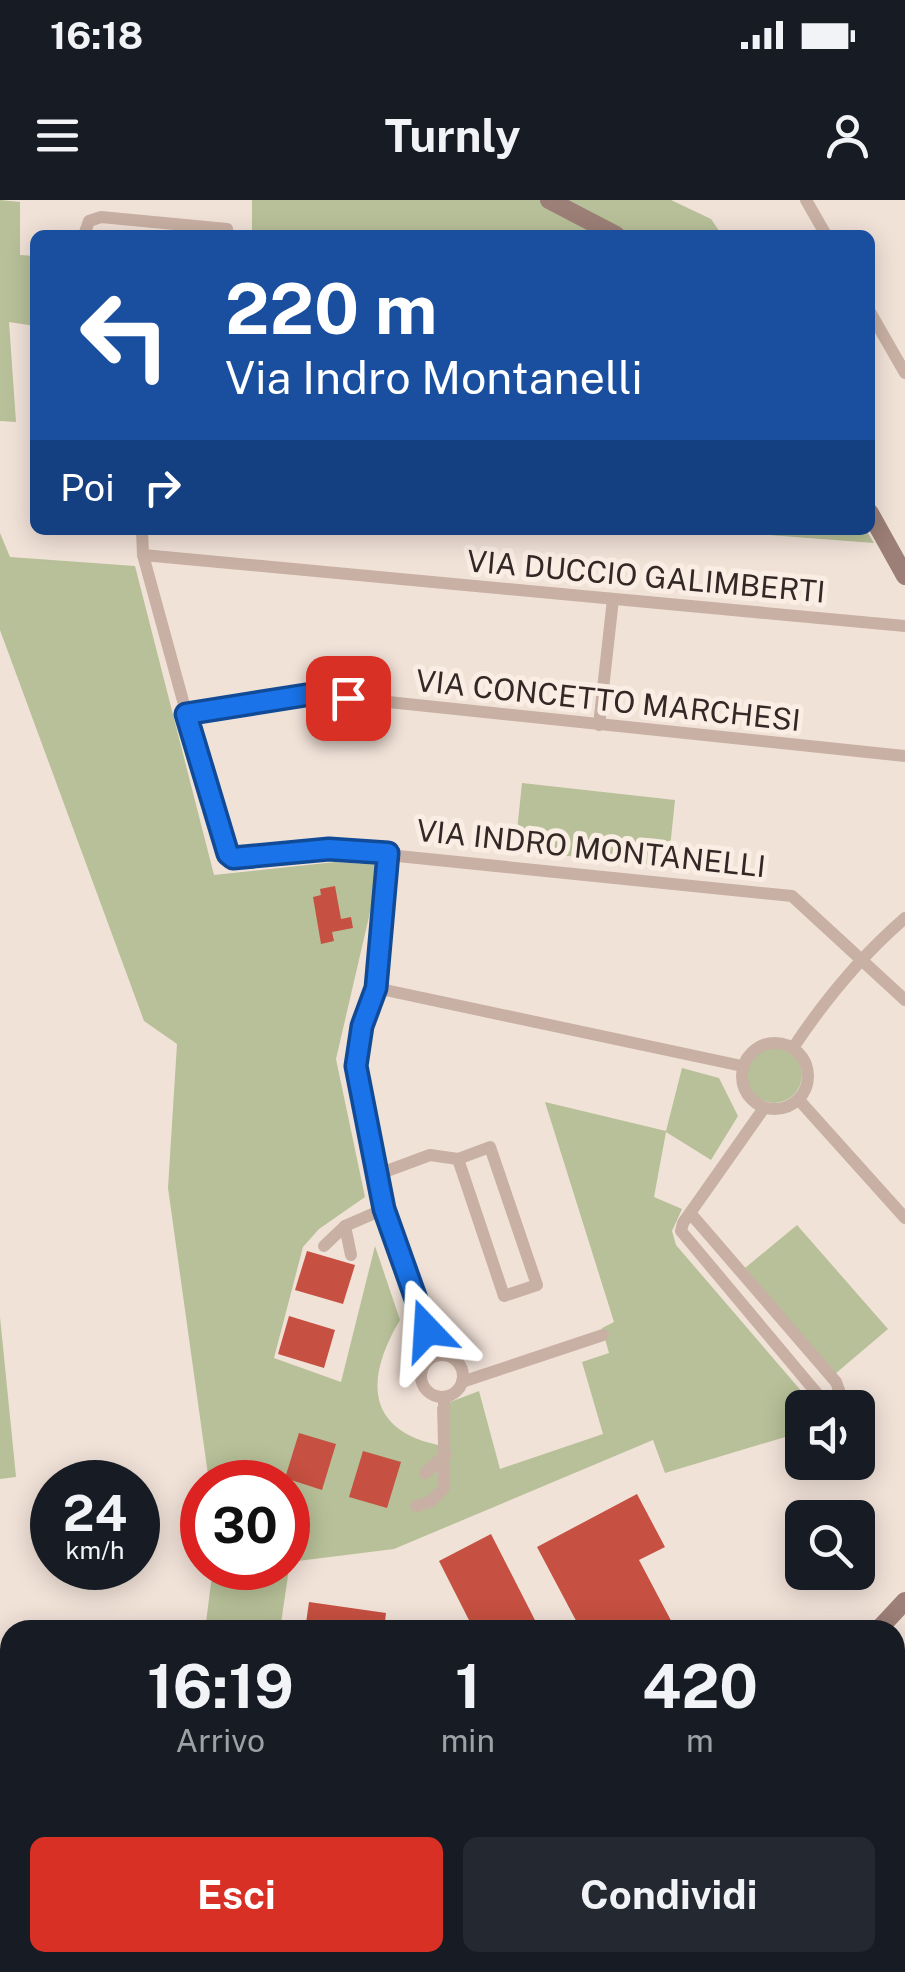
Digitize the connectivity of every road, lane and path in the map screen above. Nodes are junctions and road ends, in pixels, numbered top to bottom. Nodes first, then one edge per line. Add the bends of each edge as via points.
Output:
1 (549, 200) edge
2 (806, 200) edge
3 (86, 230) edge
4 (227, 230) edge
5 (606, 230) edge
6 (823, 230) edge
7 (875, 321) edge
8 (905, 373) edge
9 (875, 522) edge
10 (142, 535) edge
11 (143, 555) junction
12 (905, 576) edge
13 (613, 599) junction
14 (905, 626) edge
15 (186, 714) junction
16 (599, 725) junction
17 (905, 756) edge
18 (388, 853) junction
19 (905, 918) edge
20 (862, 956) junction
21 (376, 988) junction
22 (905, 1000) edge
23 (793, 1048) junction
24 (742, 1066) junction
25 (798, 1100) junction
26 (764, 1108) junction
27 (458, 1160) junction
28 (376, 1176) junction
29 (899, 1201) edge
30 (384, 1209) junction
31 (692, 1214) junction
32 (905, 1218) edge
33 (344, 1226) junction
34 (324, 1246) dead end
35 (351, 1255) dead end
36 (602, 1335) dead end
37 (438, 1356) junction
38 (462, 1382) junction
39 (444, 1398) junction
40 (446, 1454) junction
41 (425, 1473) dead end
42 (416, 1506) dead end
43 (905, 1601) edge
44 (887, 1620) edge

1 - 5 main road
2 - 6 street
3 - 4 street via 100,217
7 - 8 street
9 - 12 main road
10 - 11 street
11 - 13 street, VIA DUCCIO GALIMBERTI
11 - 15 street
13 - 14 street, VIA DUCCIO GALIMBERTI
13 - 16 street
15 - 16 street, VIA CONCETTO MARCHESI via 312,694
15 - 18 street, VIA INDRO MONTANELLI via 224,848 233,858 329,849
16 - 17 street, VIA CONCETTO MARCHESI
18 - 20 street, VIA INDRO MONTANELLI via 792,896
18 - 21 street
19 - 20 street
20 - 22 street, VIA INDRO MONTANELLI
20 - 23 street
21 - 24 street
21 - 28 street via 356,1066
23 - 24 street via 763,1044
23 - 25 street via 808,1072
24 - 26 street via 743,1087
25 - 26 street
25 - 29 street
26 - 31 street
27 - 27 street via 490,1147 537,1285 504,1296
27 - 28 street via 430,1155
28 - 30 street
29 - 32 street
30 - 33 street
30 - 37 street
31 - 31 street via 683,1236 820,1397 833,1399 836,1382
33 - 34 street
33 - 35 street
36 - 38 street
37 - 38 street via 455,1360
37 - 39 street via 426,1362 421,1380 432,1395
38 - 39 street
39 - 40 street
40 - 41 street
40 - 42 street via 444,1488
43 - 44 main road

